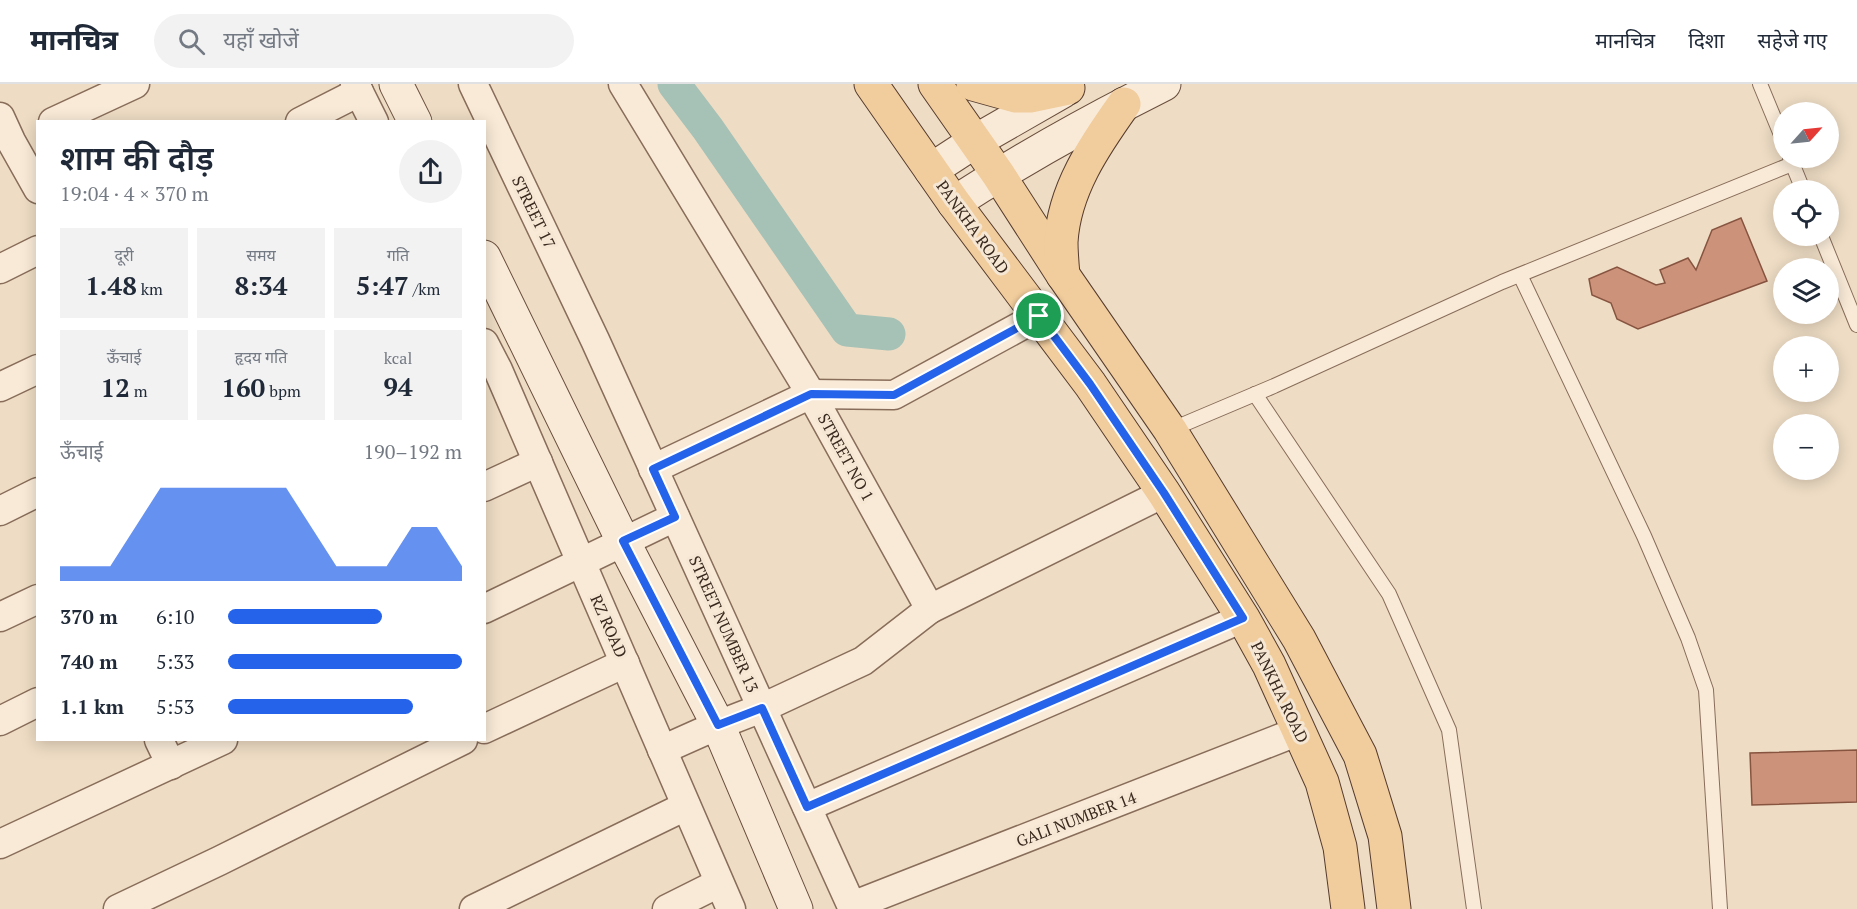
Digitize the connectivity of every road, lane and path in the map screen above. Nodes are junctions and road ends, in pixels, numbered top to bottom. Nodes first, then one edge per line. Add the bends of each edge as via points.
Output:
1 (135, 84) edge
2 (396, 84) edge
3 (472, 84) edge
4 (623, 84) edge
5 (872, 84) edge
6 (935, 84) edge
7 (1164, 84) edge
8 (1760, 84) edge
9 (1072, 86) edge
10 (988, 87) edge
11 (357, 88) edge
12 (1124, 104) junction
13 (1773, 115) edge
14 (57, 120) edge
15 (303, 120) edge
16 (373, 120) edge
17 (415, 120) edge
18 (36, 129) edge
19 (4, 135) edge
20 (974, 142) junction
21 (1774, 168) edge
22 (931, 170) junction
23 (998, 174) junction
24 (36, 186) edge
25 (954, 203) junction
26 (1825, 246) edge
27 (36, 251) edge
28 (486, 261) edge
29 (0, 269) edge
30 (1063, 275) junction
31 (1520, 275) junction
32 (1039, 316) junction
33 (1857, 325) edge
34 (595, 340) joint
35 (486, 352) edge
36 (36, 370) edge
37 (491, 373) edge
38 (0, 387) edge
39 (811, 394) junction
40 (1255, 394) junction
41 (1170, 430) junction
42 (538, 462) junction
43 (653, 469) junction
44 (486, 486) edge
45 (1164, 493) junction
46 (35, 498) edge
47 (0, 511) edge
48 (675, 517) junction
49 (623, 541) junction
50 (580, 561) junction
51 (36, 600) edge
52 (486, 608) edge
53 (930, 609) junction
54 (0, 617) edge
55 (1243, 618) junction
56 (625, 663) junction
57 (36, 703) edge
58 (762, 708) junction
59 (0, 721) edge
60 (718, 725) junction
61 (486, 728) edge
62 (1299, 731) junction
63 (159, 741) edge
64 (221, 741) edge
65 (461, 741) edge
66 (662, 750) junction
67 (171, 765) junction
68 (686, 806) junction
69 (807, 807) junction
70 (0, 844) edge
71 (718, 883) junction
72 (853, 908) edge
73 (118, 909) edge
74 (474, 909) edge
75 (667, 909) edge
76 (731, 909) edge
77 (796, 909) edge
78 (1347, 909) edge
79 (1394, 909) edge
80 (1474, 909) edge
81 (1720, 909) edge

1 - 14 street
2 - 17 street
3 - 34 street, STREET 17
4 - 39 street, STREET NO 1
5 - 22 main road, PANKHA ROAD
6 - 20 main road
7 - 12 street
8 - 13 lane
9 - 10 main road via 1030,96
9 - 20 street
11 - 15 street
11 - 16 street
12 - 23 street
12 - 30 main road via 1090,154 1073,190 1061,243
18 - 19 street
19 - 24 street
20 - 22 street
20 - 23 main road
21 - 31 lane
22 - 25 main road, PANKHA ROAD
23 - 25 street
23 - 30 main road
25 - 32 main road, PANKHA ROAD
26 - 33 lane
27 - 29 street
28 - 49 street
30 - 41 main road
31 - 40 lane
31 - 81 lane via 1644,536 1706,690
32 - 39 street via 894,395
32 - 45 main road, PANKHA ROAD
34 - 43 street, STREET NUMBER 13
35 - 37 street, RZ ROAD
36 - 38 street
37 - 42 street, RZ ROAD
39 - 43 street
39 - 53 street, STREET NO 1
40 - 41 lane
40 - 80 lane via 1389,594 1449,730
41 - 79 main road via 1299,639 1360,755 1385,836
42 - 44 street
42 - 50 street, RZ ROAD
43 - 48 street, STREET NUMBER 13
45 - 53 street
45 - 55 main road, PANKHA ROAD
46 - 47 street
48 - 49 street
48 - 58 street, STREET NUMBER 13
49 - 50 street
49 - 60 street
50 - 52 street
50 - 56 street, RZ ROAD
51 - 54 street
53 - 58 street via 863,661
55 - 62 main road, PANKHA ROAD
55 - 69 street
56 - 61 street
56 - 66 street, RZ ROAD
57 - 59 street
58 - 60 street
58 - 69 street, STREET NUMBER 13
60 - 66 street
60 - 77 street
62 - 72 street, GALI NUMBER 14
62 - 78 main road, PANKHA ROAD via 1322,782 1340,847
63 - 67 street
64 - 67 street
65 - 73 street
66 - 68 street, RZ ROAD
67 - 70 street
68 - 71 street, RZ ROAD
68 - 74 street
69 - 72 street, STREET NUMBER 13
71 - 75 street
71 - 76 street, RZ ROAD

